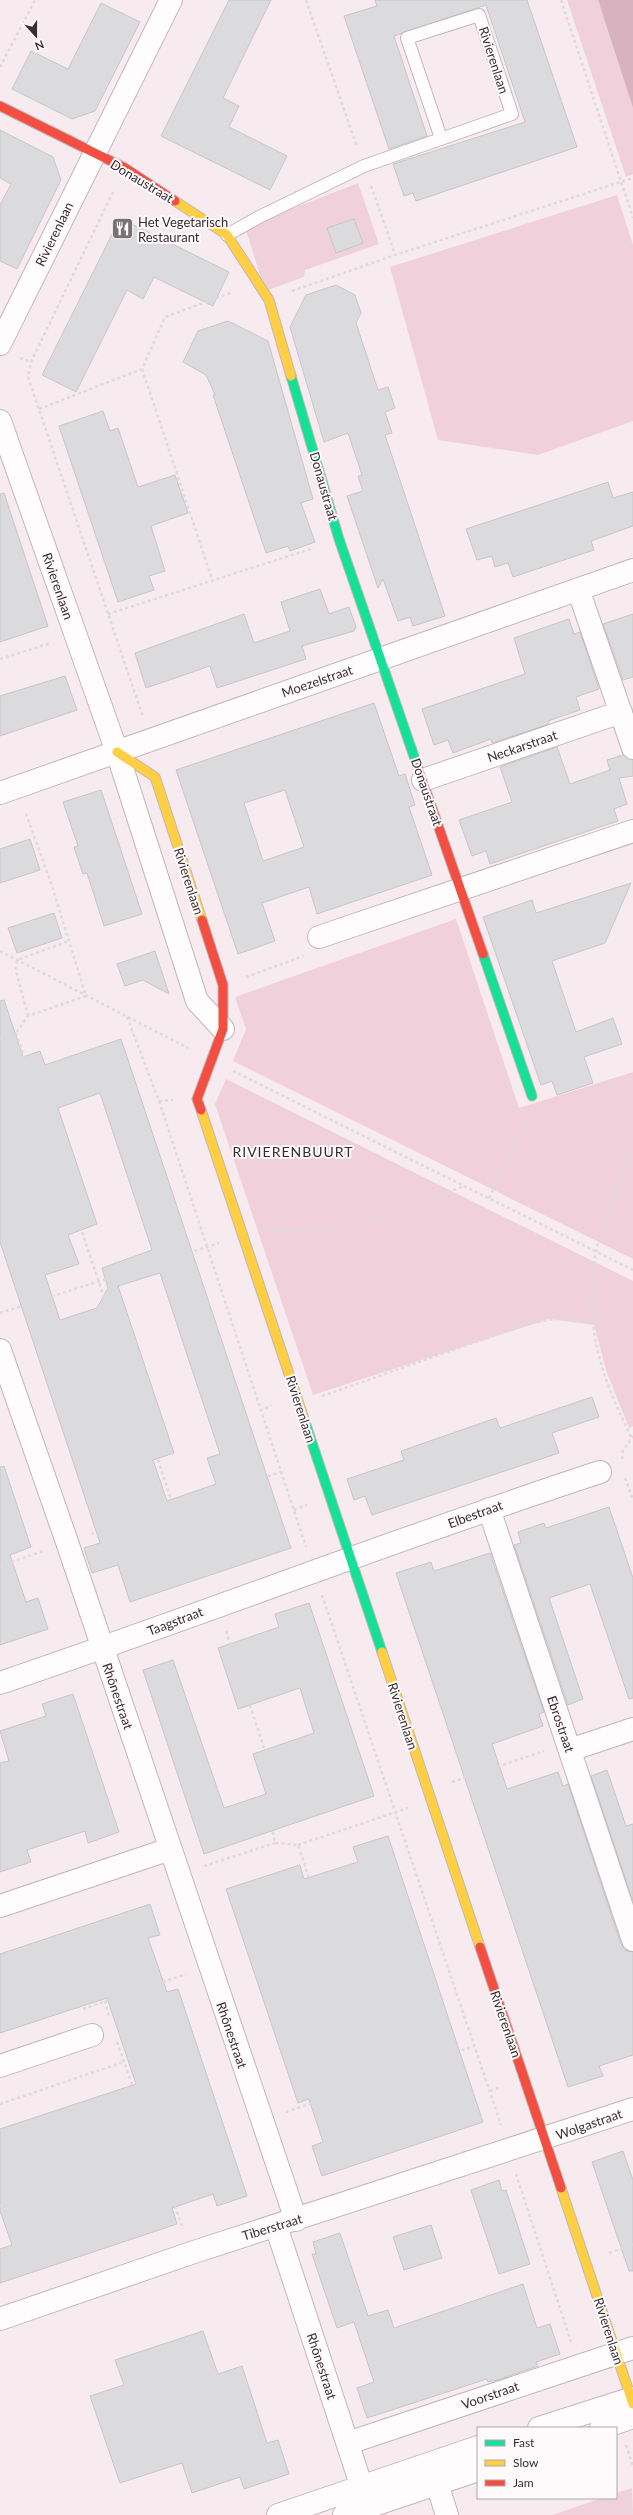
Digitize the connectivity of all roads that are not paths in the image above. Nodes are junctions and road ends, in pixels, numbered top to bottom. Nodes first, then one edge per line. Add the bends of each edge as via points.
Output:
1 (171, 0) edge
2 (0, 106) edge
3 (441, 138) junction
4 (94, 152) junction
5 (227, 234) junction
6 (7, 312) edge
7 (0, 344) edge
8 (0, 421) edge
9 (633, 570) edge
10 (578, 589) junction
11 (381, 658) junction
12 (621, 712) junction
13 (633, 748) edge
14 (117, 752) junction
15 (423, 780) junction
16 (8, 790) edge
17 (633, 831) edge
18 (461, 891) junction
19 (319, 937) road end
20 (222, 1029) junction
21 (532, 1096) road end
22 (0, 1350) edge
23 (600, 1472) dead end
24 (489, 1508) junction
25 (351, 1560) junction
26 (102, 1649) junction
27 (0, 1683) edge
28 (633, 1729) edge
29 (569, 1747) junction
30 (170, 1850) junction
31 (0, 1906) edge
32 (633, 1940) edge
33 (92, 2035) dead end
34 (0, 2066) edge
35 (633, 2109) edge
36 (544, 2138) junction
37 (286, 2223) junction
38 (0, 2319) edge
39 (625, 2351) edge
40 (633, 2404) edge
41 (543, 2427) edge
42 (602, 2427) edge
43 (348, 2443) junction
44 (477, 2447) edge
45 (477, 2470) edge
46 (437, 2484) junction
47 (365, 2496) junction
48 (278, 2515) edge
49 (344, 2515) edge
50 (447, 2515) edge

1 - 4 street, Rivierenlaan
2 - 4 street
3 - 3 lane, Rivierenlaan via 407,38 479,15 512,114
3 - 5 lane, Rivierenlaan via 364,166
4 - 5 street, Donaustraat via 124,168
4 - 6 street, Rivierenlaan
5 - 11 street, Donaustraat via 269,300 340,539
6 - 7 street, Rivierenlaan
8 - 14 street, Rivierenlaan
9 - 10 street, Moezelstraat
10 - 11 street, Moezelstraat
10 - 12 street
11 - 14 street, Moezelstraat
11 - 15 street, Donaustraat
12 - 13 street
12 - 15 street, Neckarstraat
14 - 16 street, Moezelstraat
14 - 20 street, Rivierenlaan via 197,1001
14 - 20 street, Rivierenlaan via 155,777 223,985
15 - 18 street, Donaustraat
17 - 18 street
18 - 19 street
18 - 21 street, Donaustraat
20 - 25 street, Rivierenlaan via 197,1099
22 - 26 street, Rhônestraat
23 - 24 street, Elbestraat
24 - 25 street, Elbestraat
24 - 29 street, Ebrostraat
25 - 26 street, Taagstraat via 218,1605
25 - 36 street, Rivierenlaan
26 - 27 street, Taagstraat
26 - 30 street, Rhônestraat
28 - 29 street
29 - 32 street, Ebrostraat
30 - 31 street
30 - 37 street, Rhônestraat via 261,2121
33 - 34 street
35 - 36 street, Wolgastraat
36 - 37 street, Tiberstraat
36 - 39 street, Rivierenlaan
37 - 38 street, Tiberstraat
37 - 43 street, Rhônestraat
39 - 40 street, Rivierenlaan
39 - 43 street, Voorstraat
40 - 41 street
40 - 42 street
43 - 47 street, Rhônestraat
44 - 47 street
45 - 46 street
46 - 47 street
46 - 50 street
47 - 48 street
47 - 49 street

